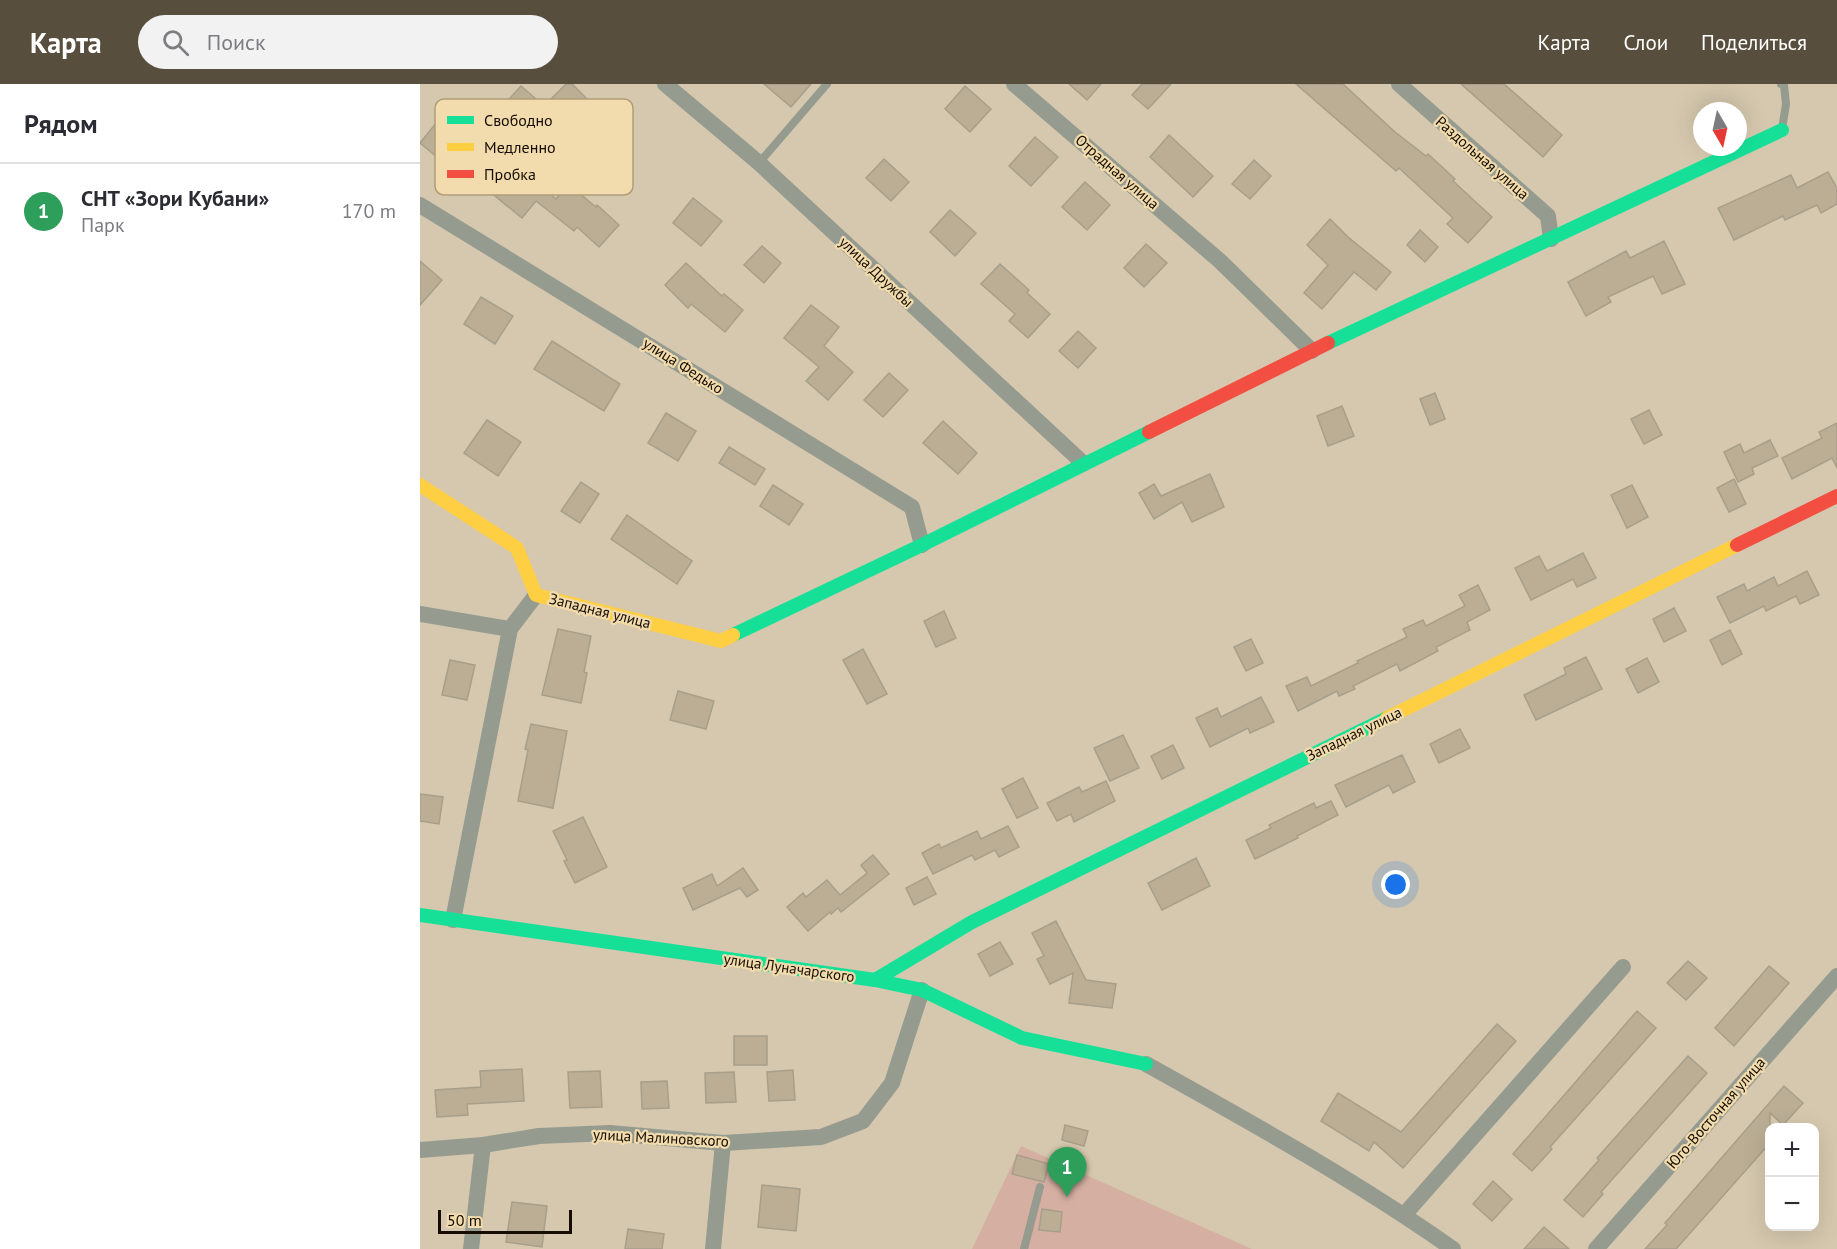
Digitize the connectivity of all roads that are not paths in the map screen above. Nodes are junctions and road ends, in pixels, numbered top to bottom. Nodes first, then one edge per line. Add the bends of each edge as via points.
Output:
1 (665, 84) edge
2 (827, 84) edge
3 (1014, 84) edge
4 (1399, 84) edge
5 (1783, 84) edge
6 (1782, 130) joint
7 (759, 164) junction
8 (420, 205) edge
9 (1551, 239) junction
10 (1312, 351) junction
11 (1083, 463) junction
12 (420, 485) edge
13 (1837, 496) edge
14 (922, 544) junction
15 (536, 595) junction
16 (420, 614) edge
17 (510, 629) junction
18 (420, 915) edge
19 (453, 920) junction
20 (1623, 968) dead end
21 (1837, 976) edge
22 (875, 980) junction
23 (922, 990) junction
24 (1146, 1064) joint
25 (723, 1143) junction
26 (483, 1145) junction
27 (420, 1150) edge
28 (1040, 1187) dead end
29 (1404, 1215) junction
30 (471, 1249) edge
31 (713, 1249) edge
32 (1024, 1249) edge
33 (1453, 1249) edge
34 (1596, 1249) edge

1 - 7 street, улица Дружбы
2 - 7 lane
3 - 10 street, Отрадная улица via 1220,261
4 - 9 street, Раздольная улица via 1548,216
5 - 6 lane via 1786,104
6 - 9 street
7 - 11 street, улица Дружбы
8 - 14 street, улица Федько via 912,507
9 - 10 street
10 - 11 street
11 - 14 street
12 - 15 street, Западная улица via 517,548
13 - 22 street, Западная улица via 982,917
14 - 15 street, Западная улица via 721,641
15 - 17 street
16 - 17 street
17 - 19 street
18 - 19 street, улица Луначарского
19 - 22 street, улица Луначарского
20 - 29 street
21 - 34 street, Юго-Восточная улица
22 - 23 street, улица Луначарского
23 - 24 street, улица Луначарского via 1022,1038
23 - 25 street, улица Малиновского via 892,1083 863,1121 821,1137
24 - 29 street
25 - 26 street, улица Малиновского via 610,1133 539,1136
25 - 31 street
26 - 27 street, улица Малиновского
26 - 30 street
28 - 32 lane
29 - 33 street

